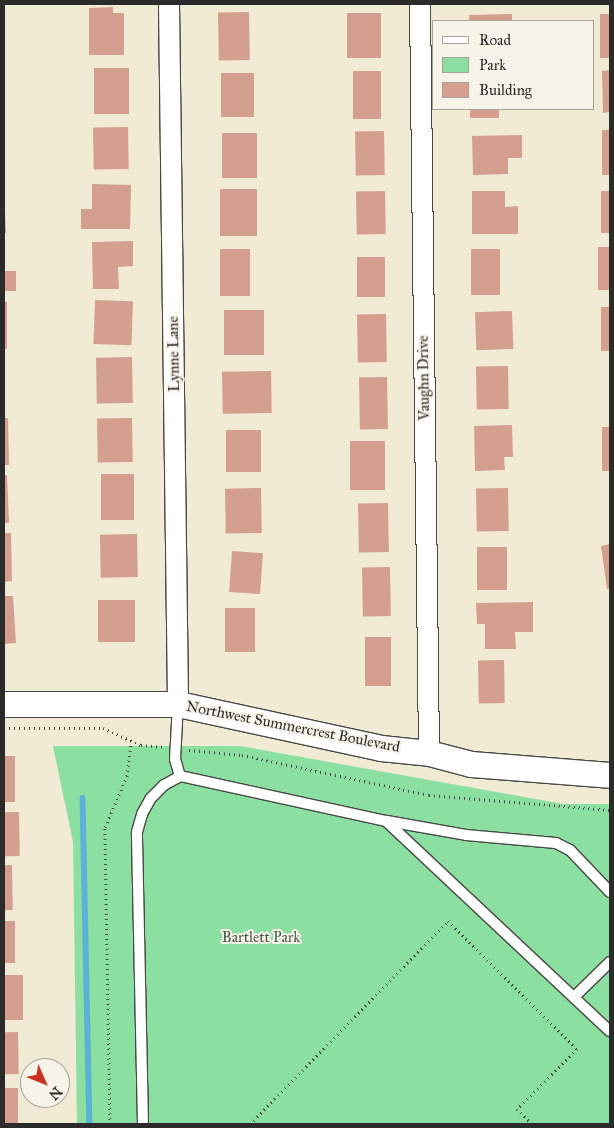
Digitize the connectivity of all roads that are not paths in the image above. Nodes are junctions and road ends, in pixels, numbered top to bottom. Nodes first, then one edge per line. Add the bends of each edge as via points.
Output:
1 (169, 4) edge
2 (420, 4) edge
3 (4, 704) edge
4 (178, 704) junction
5 (429, 753) junction
6 (610, 775) edge
7 (180, 776) junction
8 (386, 821) junction
9 (610, 892) edge
10 (610, 962) edge
11 (574, 997) junction
12 (610, 1031) edge
13 (142, 1124) edge

1 - 4 street, Lynne Lane
2 - 5 street, Vaughn Drive
3 - 4 street, Northwest Summercrest Boulevard
4 - 5 street, Northwest Summercrest Boulevard via 381,748
4 - 7 lane via 176,748
5 - 6 street, Northwest Summercrest Boulevard via 471,764
7 - 8 lane
7 - 13 lane via 151,798 137,832
8 - 9 lane via 466,834 556,843 570,850
8 - 11 lane
10 - 11 lane
11 - 12 lane

